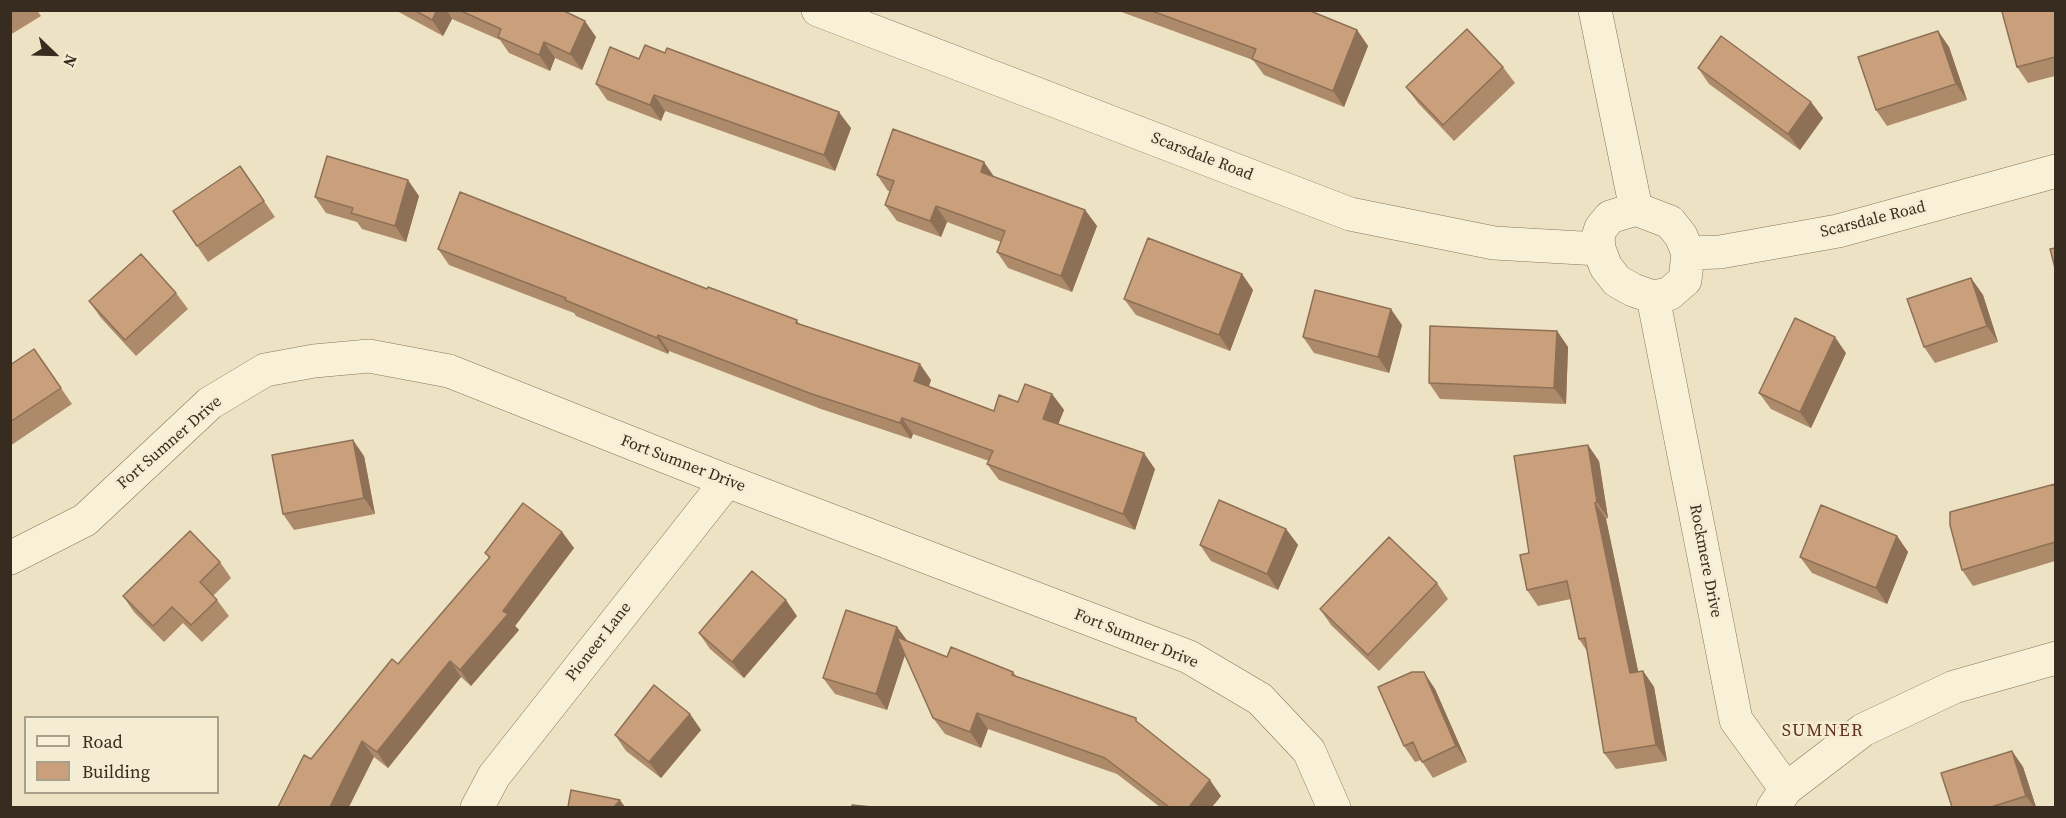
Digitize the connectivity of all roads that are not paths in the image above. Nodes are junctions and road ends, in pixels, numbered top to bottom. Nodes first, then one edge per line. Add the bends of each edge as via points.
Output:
1 (818, 10) edge
2 (1594, 10) edge
3 (2055, 171) edge
4 (1636, 209) junction
5 (1599, 249) junction
6 (1688, 253) junction
7 (1653, 297) junction
8 (727, 481) junction
9 (10, 558) edge
10 (2055, 658) edge
11 (1780, 798) edge
12 (477, 807) edge
13 (1334, 807) edge

1 - 5 street, Scarsdale Road via 1350,214 1494,243
2 - 4 street
3 - 6 street, Scarsdale Road via 1838,231 1720,252
4 - 5 street via 1611,217 1598,237
4 - 6 street via 1670,222
5 - 7 street via 1617,281
6 - 7 street via 1685,280 1668,294
7 - 11 street, Rockmere Drive via 1736,720
8 - 9 street, Fort Sumner Drive via 448,371 369,356 314,361 265,370 210,403 85,520
8 - 12 street, Pioneer Lane via 494,776
8 - 13 street, Fort Sumner Drive via 1190,657 1260,699 1309,751
10 - 11 street via 1954,687 1863,730

